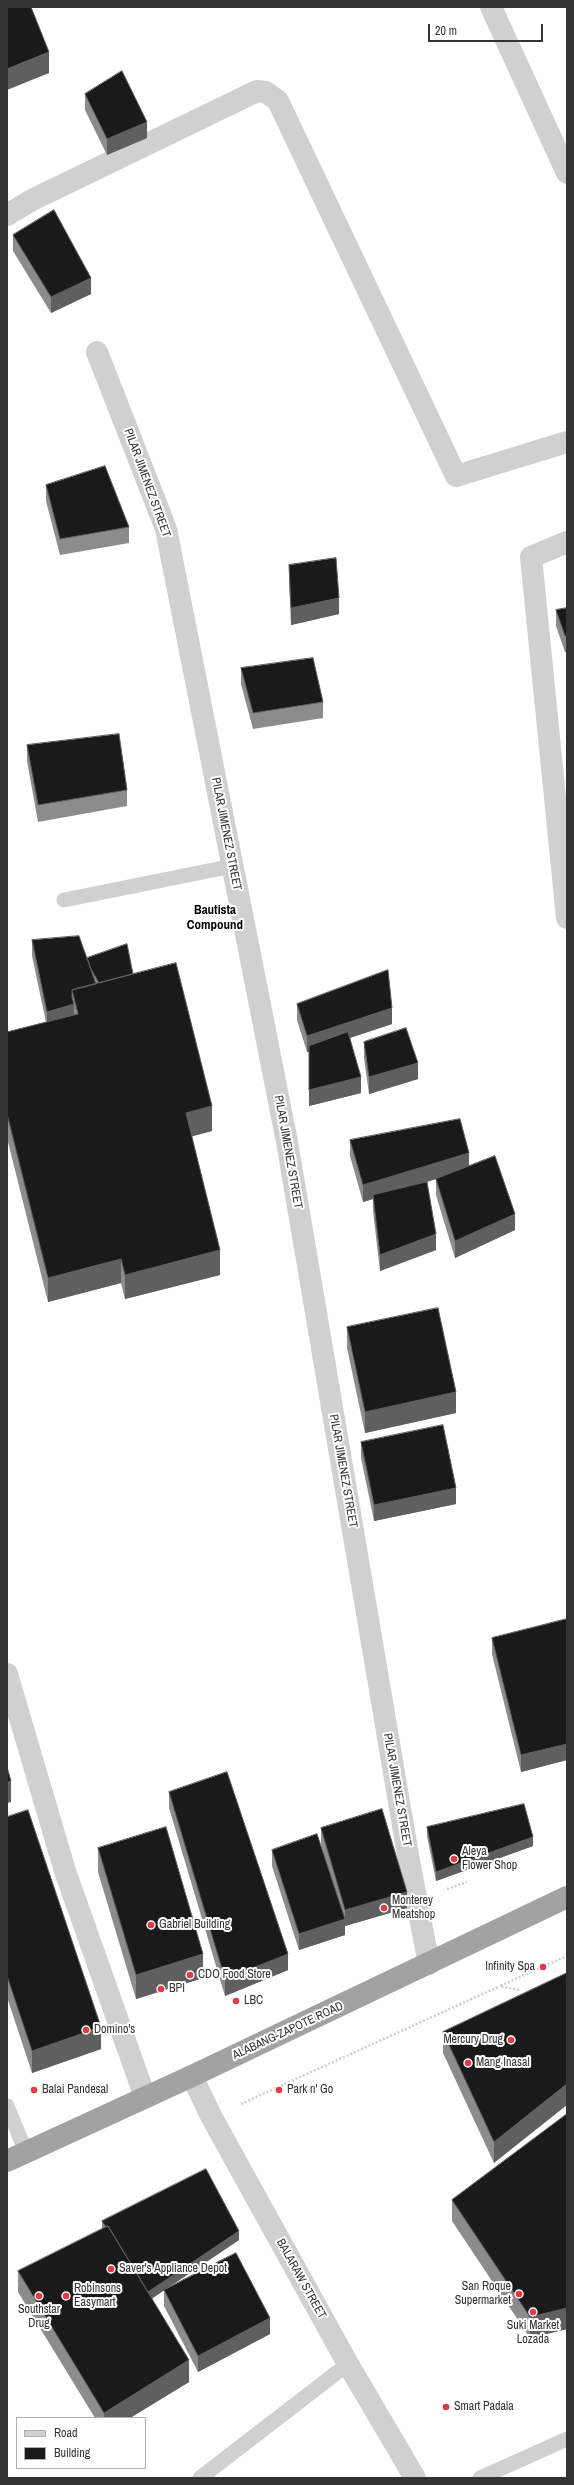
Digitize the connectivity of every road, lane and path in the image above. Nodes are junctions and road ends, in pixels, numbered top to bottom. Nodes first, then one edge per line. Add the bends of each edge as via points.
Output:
1 (491, 7) edge
2 (567, 173) edge
3 (7, 215) edge
4 (97, 352) dead end
5 (567, 442) edge
6 (567, 542) edge
7 (233, 866) junction
8 (64, 900) dead end
9 (567, 918) edge
10 (7, 1674) edge
11 (567, 1897) edge
12 (567, 1956) edge
13 (429, 1964) junction
14 (500, 1986) junction
15 (519, 1990) dead end
16 (192, 2076) junction
17 (145, 2097) junction
18 (7, 2106) edge
19 (211, 2116) junction
20 (26, 2152) junction
21 (7, 2161) edge
22 (348, 2364) junction
23 (567, 2439) edge
24 (200, 2478) edge
25 (415, 2478) edge
26 (480, 2478) edge

1 - 2 street
3 - 5 street via 32,200 257,91 266,92 278,102 456,476
4 - 7 street, PILAR JIMENEZ STREET via 166,529
6 - 9 street via 531,557
7 - 8 lane
7 - 13 street, PILAR JIMENEZ STREET via 287,1142 409,1861
10 - 17 street via 66,1870
11 - 13 highway, ALABANG-ZAPOTE ROAD
12 - 14 path
13 - 16 highway, ALABANG-ZAPOTE ROAD
14 - 15 path
14 - 19 path
16 - 17 highway, ALABANG-ZAPOTE ROAD
16 - 19 street, BALARAW STREET
17 - 20 highway, ALABANG-ZAPOTE ROAD
18 - 20 lane
19 - 22 street, BALARAW STREET
20 - 21 highway, ALABANG-ZAPOTE ROAD
22 - 24 lane
22 - 25 street, BALARAW STREET
23 - 26 lane

